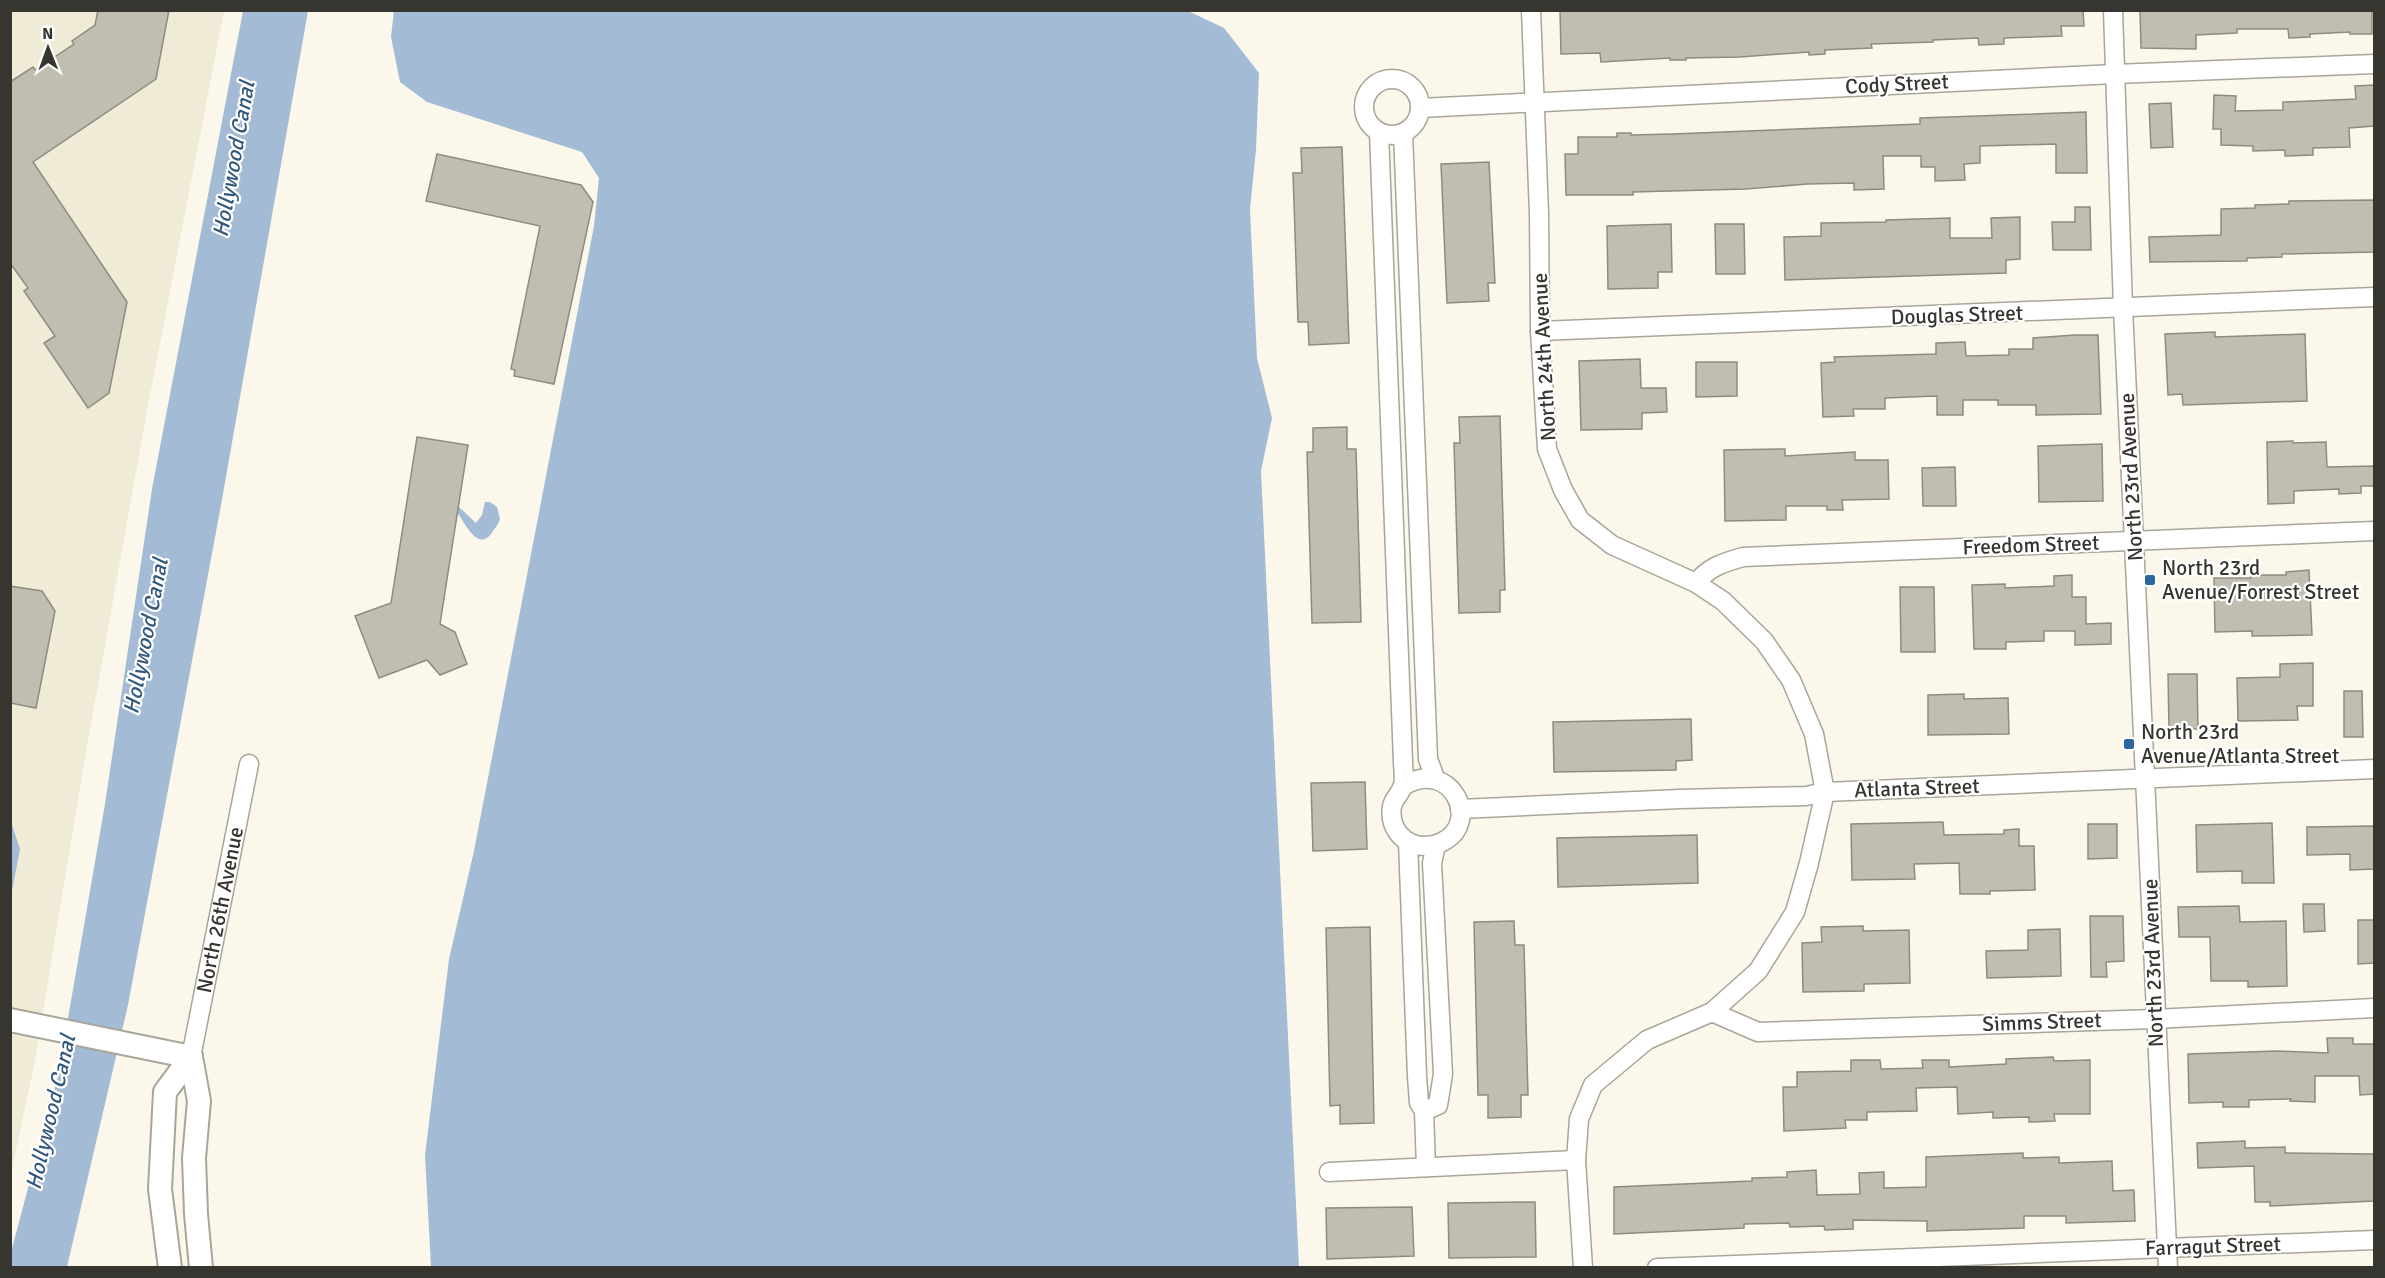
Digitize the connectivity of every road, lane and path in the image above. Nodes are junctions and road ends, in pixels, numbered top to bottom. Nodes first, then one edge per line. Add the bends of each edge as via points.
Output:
1 (1532, 10) edge
2 (2113, 10) edge
3 (2374, 64) edge
4 (2115, 74) junction
5 (1535, 102) junction
6 (1420, 108) junction
7 (1379, 132) junction
8 (1403, 133) junction
9 (2374, 297) edge
10 (2123, 308) junction
11 (1540, 331) junction
12 (2374, 531) edge
13 (2133, 541) junction
14 (1696, 583) junction
15 (249, 764) dead end
16 (2374, 769) edge
17 (1435, 778) junction
18 (2147, 780) junction
19 (1403, 786) junction
20 (1825, 792) junction
21 (1460, 809) junction
22 (1408, 842) junction
23 (1436, 845) junction
24 (2374, 1008) edge
25 (1712, 1012) junction
26 (2154, 1019) junction
27 (10, 1020) edge
28 (191, 1057) junction
29 (1424, 1111) junction
30 (1576, 1160) junction
31 (1425, 1167) junction
32 (1329, 1172) dead end
33 (2374, 1240) edge
34 (2167, 1248) junction
35 (170, 1268) edge
36 (201, 1268) edge
37 (1582, 1268) edge
38 (1657, 1268) edge
39 (2168, 1268) edge

1 - 5 street, North 24th Avenue
2 - 4 street, North 23rd Avenue
3 - 4 street, Cody Street
4 - 5 street, Cody Street
4 - 10 street, North 23rd Avenue
5 - 6 street, Cody Street
5 - 11 street, North 24th Avenue
6 - 7 street via 1419,98 1408,84 1381,81 1367,92 1363,110
6 - 8 street via 1412,127
7 - 8 street
7 - 19 street
8 - 17 street via 1428,759
9 - 10 street, Douglas Street
10 - 11 street, Douglas Street
10 - 13 street, North 23rd Avenue
11 - 14 street, North 24th Avenue via 1547,449 1580,520 1612,545
12 - 13 street, Freedom Street
13 - 14 street, Freedom Street via 1743,557 1716,564
13 - 18 street, North 23rd Avenue
14 - 20 street, North 24th Avenue via 1723,601 1764,641 1791,680 1814,734
15 - 28 street, North 26th Avenue
16 - 18 street, Atlanta Street
17 - 19 street via 1423,777
17 - 21 street via 1453,790
18 - 20 street, Atlanta Street
18 - 26 street, North 23rd Avenue
19 - 22 street via 1391,808 1392,822
20 - 21 street, Atlanta Street via 1806,796
20 - 25 street, North 24th Avenue via 1795,912 1758,971
21 - 23 street via 1455,832
22 - 23 street
22 - 29 street via 1417,1076 1419,1103
23 - 29 street via 1432,863 1443,1074 1438,1105
24 - 26 street, Simms Street
25 - 26 street, Simms Street via 1758,1032
25 - 30 street, North 24th Avenue via 1647,1040 1593,1085 1580,1119
26 - 34 street, North 23rd Avenue
27 - 28 street
28 - 35 street, North 26th Avenue via 165,1092 160,1189
28 - 36 street, North 26th Avenue via 199,1101 194,1158
29 - 31 street
30 - 31 street
30 - 37 street, North 24th Avenue
31 - 32 street
33 - 34 street, Farragut Street
34 - 38 street, Farragut Street
34 - 39 street, North 23rd Avenue

